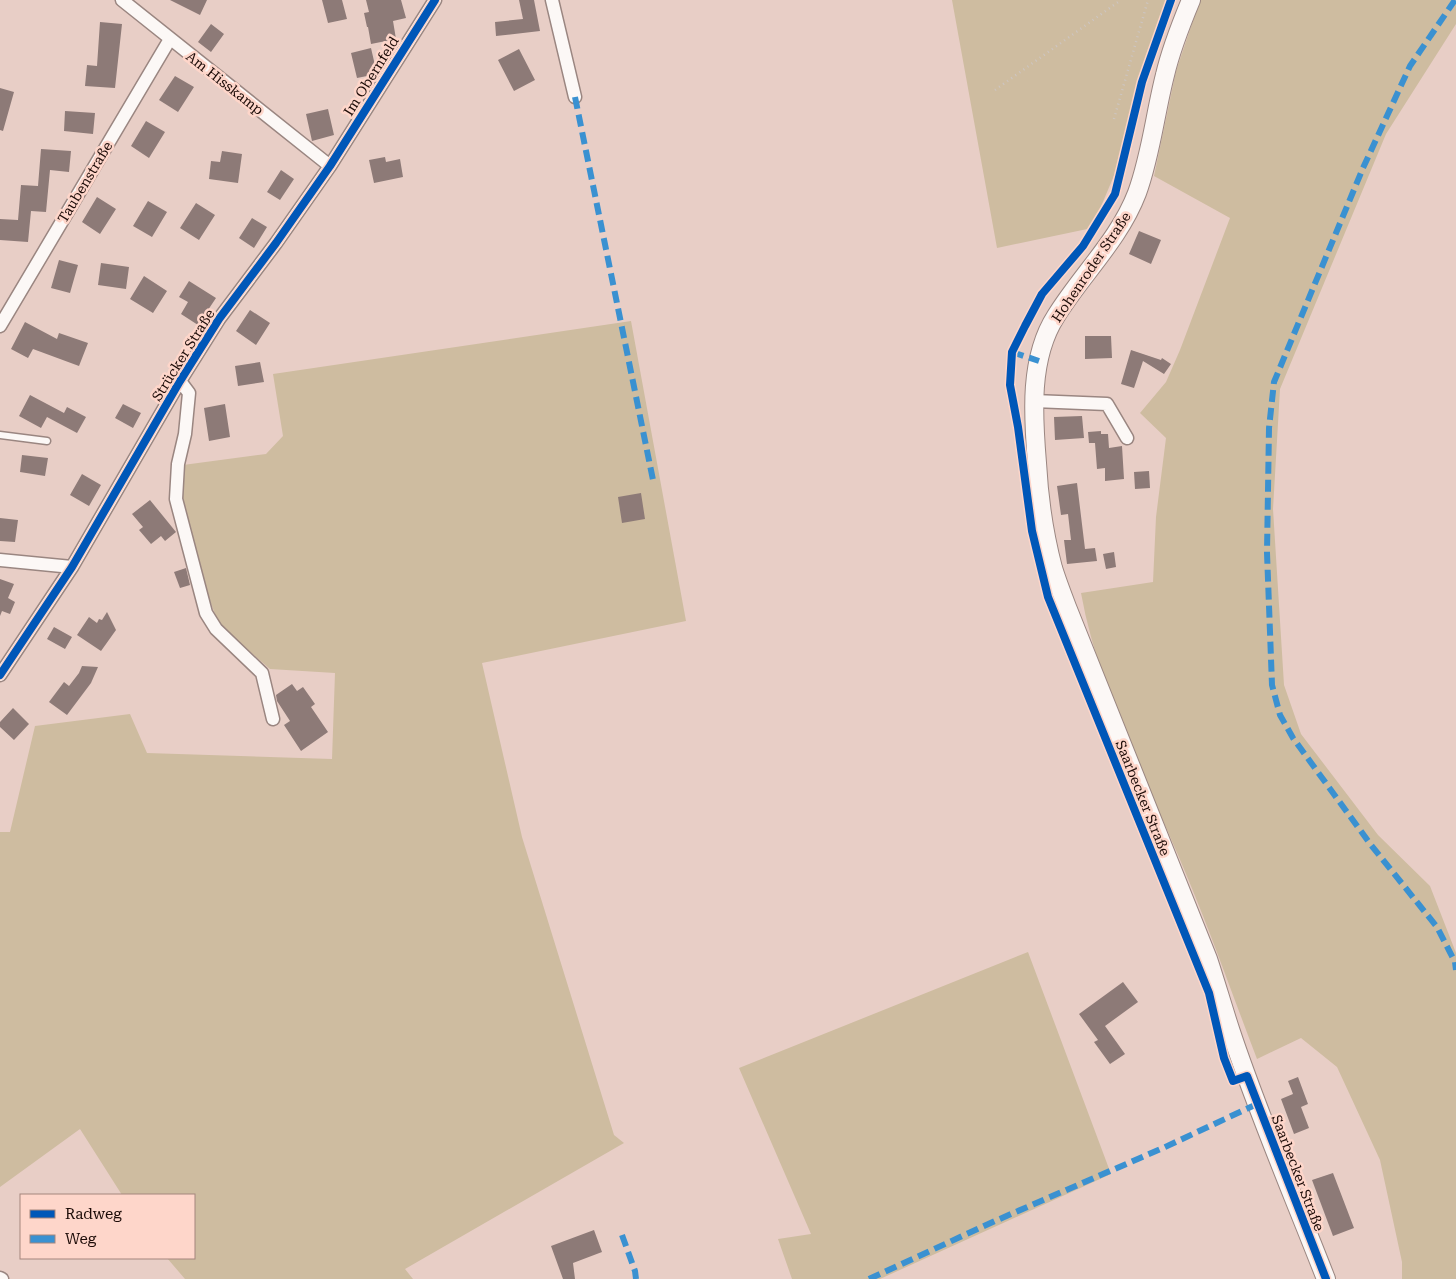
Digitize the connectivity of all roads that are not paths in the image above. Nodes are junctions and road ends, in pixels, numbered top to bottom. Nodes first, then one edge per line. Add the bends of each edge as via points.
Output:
1 (122, 0) edge
2 (435, 0) edge
3 (552, 0) edge
4 (1191, 0) edge
5 (170, 39) junction
6 (575, 97) dead end
7 (330, 166) junction
8 (0, 326) edge
9 (180, 381) junction
10 (1034, 401) junction
11 (0, 435) edge
12 (1128, 438) dead end
13 (46, 442) dead end
14 (0, 560) edge
15 (72, 567) junction
16 (1054, 569) joint
17 (0, 675) edge
18 (273, 719) dead end
19 (1326, 1279) edge

1 - 5 street, Am Hisskamp
2 - 7 street, Im Obernfeld
3 - 6 street
4 - 10 main road, Hohenroder Straße via 1165,75 1138,191 1118,231 1055,317 1038,361
5 - 7 street, Am Hisskamp
5 - 8 street, Taubenstraße
7 - 9 street, Strücker Straße via 219,319
9 - 15 street, Strücker Straße
9 - 18 street, Strücker Straße via 189,393 176,499 206,613 216,629 262,673
10 - 12 street via 1108,404
10 - 16 main road, Hohenroder Straße via 1043,521
11 - 13 lane
14 - 15 street
15 - 17 street, Strücker Straße
16 - 19 main road, Saarbecker Straße via 1208,959 1230,1031

